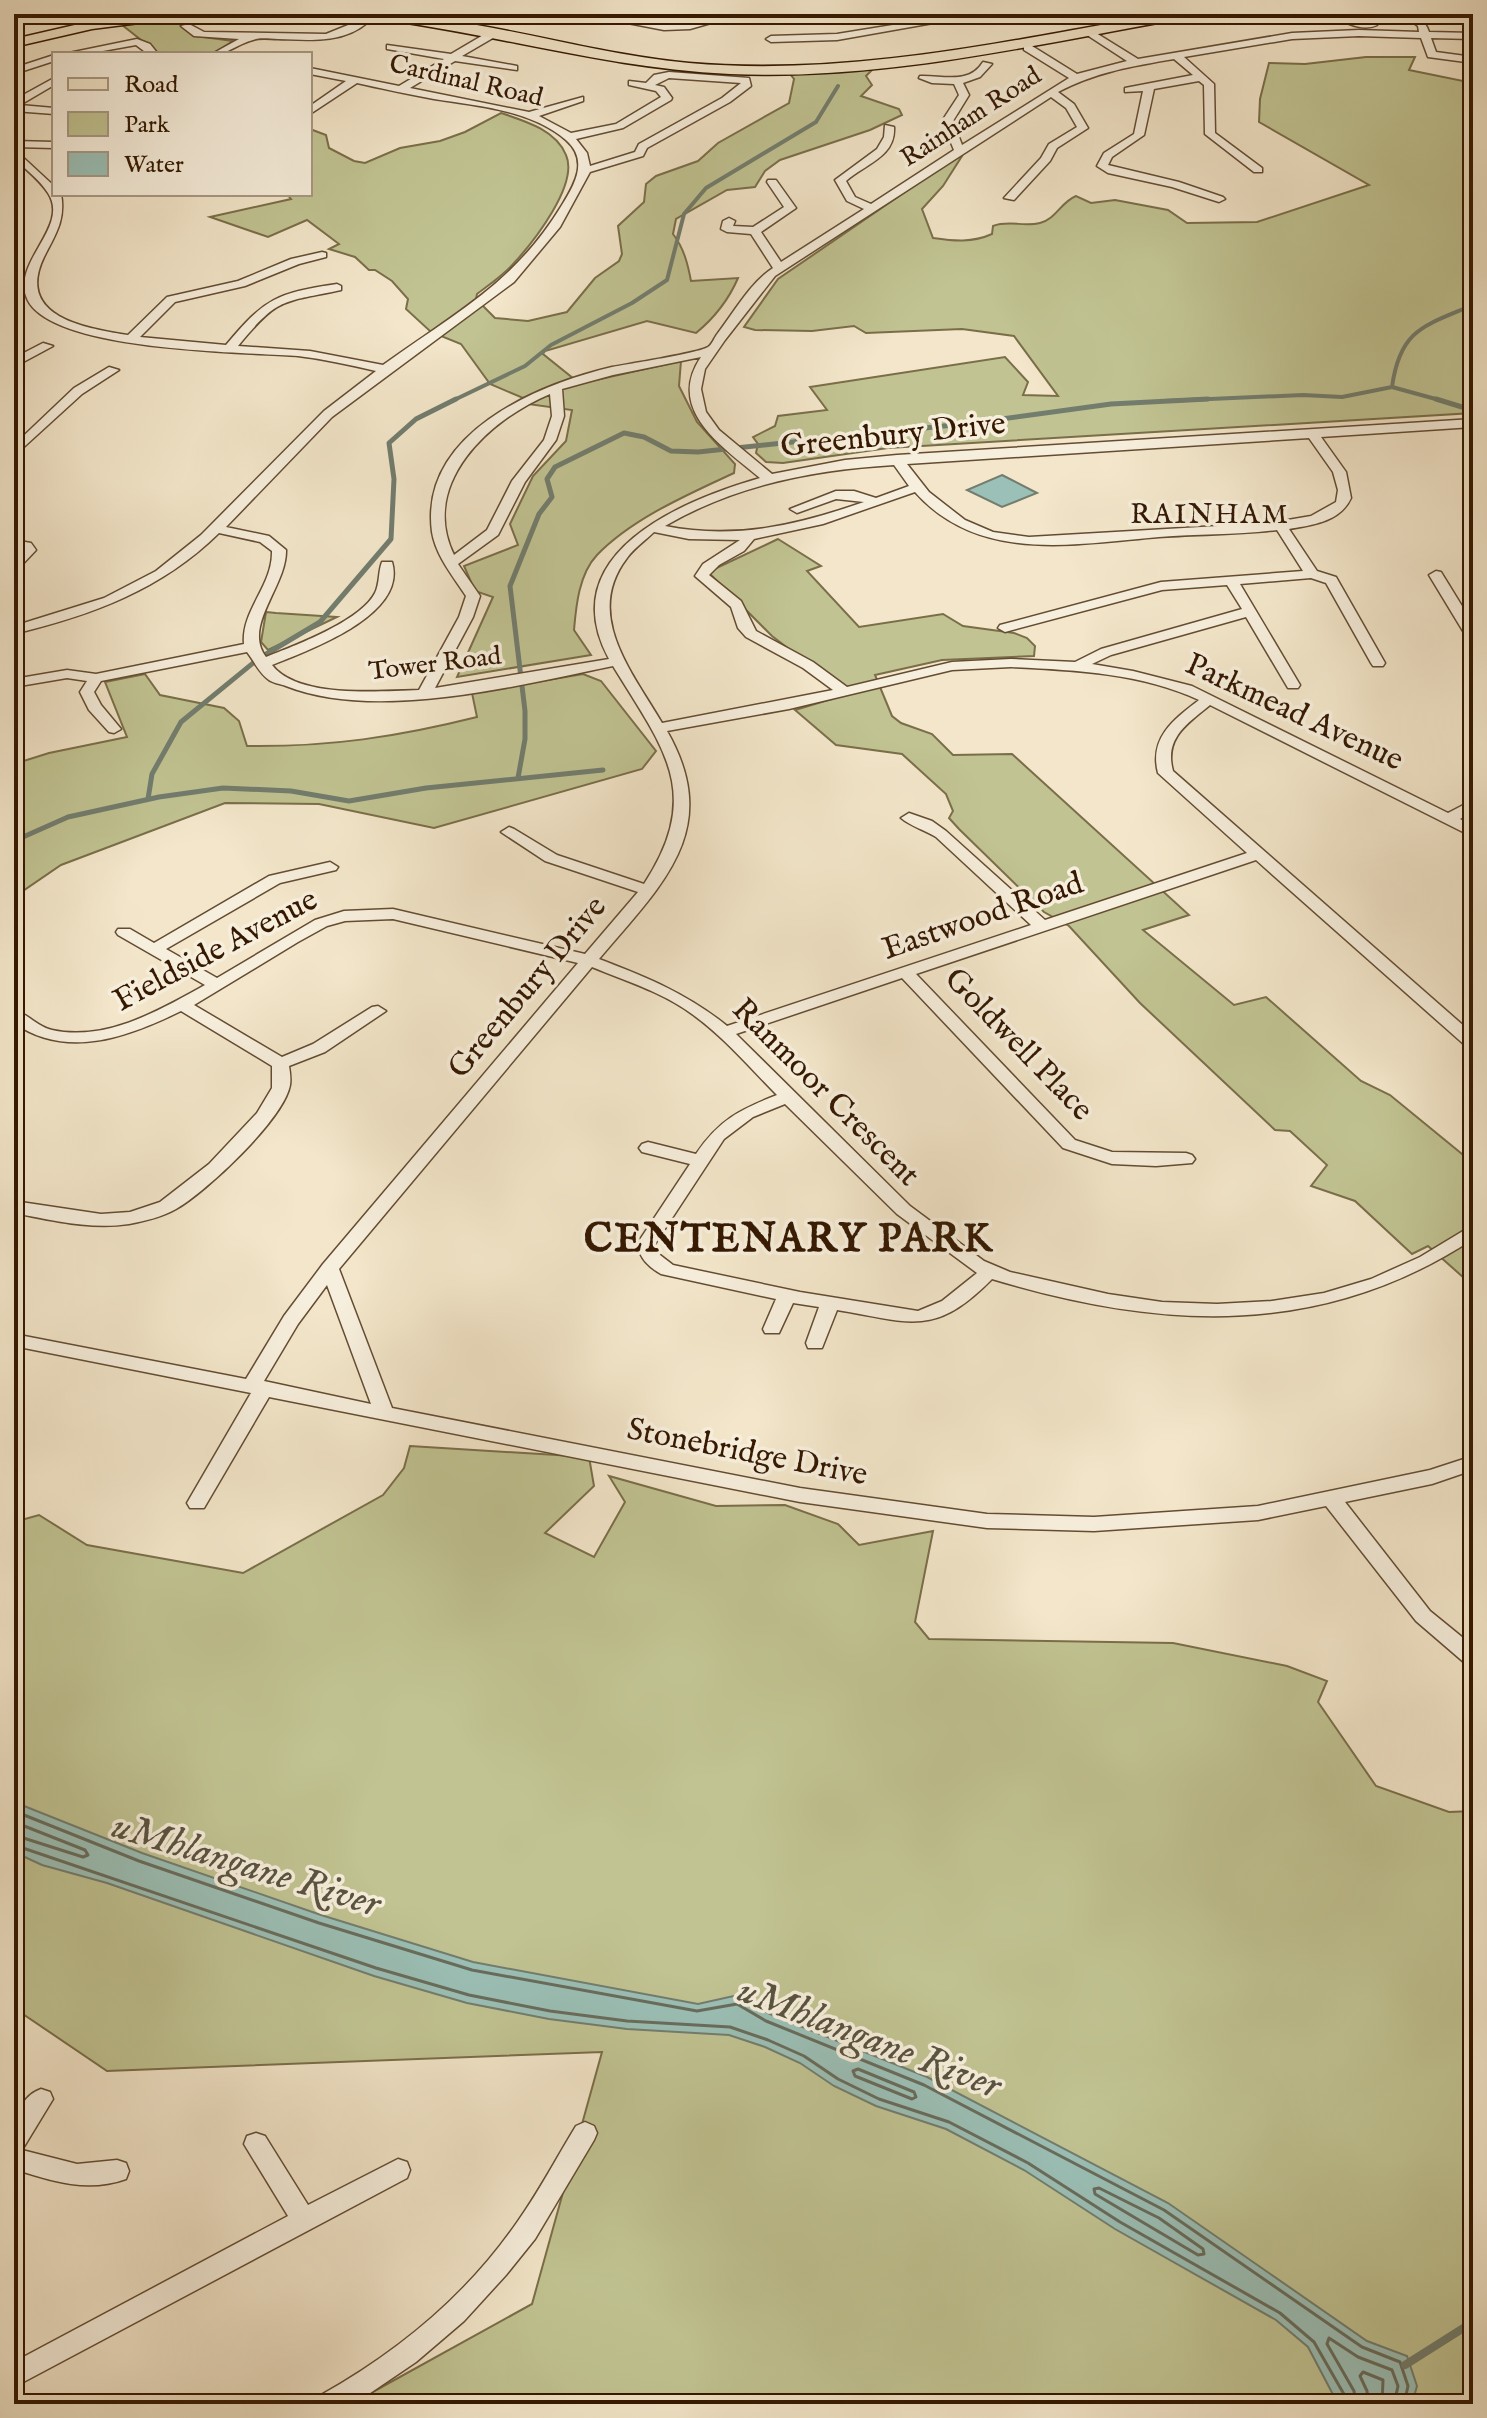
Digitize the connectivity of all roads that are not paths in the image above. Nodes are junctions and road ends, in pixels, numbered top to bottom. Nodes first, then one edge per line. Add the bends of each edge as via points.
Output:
1 (586, 14) edge
2 (737, 14) edge
3 (979, 14) edge
4 (1184, 14) edge
5 (1337, 14) edge
6 (1407, 14) edge
7 (107, 18) edge
8 (368, 18) edge
9 (183, 20) edge
10 (1425, 30) junction
11 (1088, 31) junction
12 (494, 33) junction
13 (254, 34) junction
14 (1473, 36) edge
15 (771, 39) dead end
16 (14, 43) edge
17 (391, 47) dead end
18 (1028, 48) dead end
19 (80, 52) edge
20 (151, 52) edge
21 (221, 52) edge
22 (1176, 55) junction
23 (453, 57) junction
24 (52, 59) edge
25 (1473, 60) edge
26 (1137, 63) junction
27 (987, 64) dead end
28 (513, 68) dead end
29 (14, 71) edge
30 (312, 71) edge
31 (1202, 77) junction
32 (14, 78) edge
33 (924, 78) dead end
34 (1076, 78) junction
35 (355, 80) junction
36 (957, 80) junction
37 (52, 82) edge
38 (633, 83) dead end
39 (42, 86) junction
40 (648, 86) junction
41 (1149, 86) junction
42 (401, 89) junction
43 (1129, 90) dead end
44 (1051, 92) junction
45 (594, 105) dead end
46 (14, 107) edge
47 (312, 110) edge
48 (52, 111) edge
49 (528, 116) junction
50 (889, 127) dead end
51 (569, 137) junction
52 (14, 144) edge
53 (52, 145) edge
54 (960, 151) junction
55 (14, 152) edge
56 (585, 170) junction
57 (1258, 170) dead end
58 (772, 182) dead end
59 (52, 188) edge
60 (58, 196) edge
61 (1010, 198) dead end
62 (1219, 199) dead end
63 (871, 208) junction
64 (729, 221) dead end
65 (755, 231) junction
66 (322, 255) dead end
67 (779, 268) junction
68 (337, 288) dead end
69 (131, 339) junction
70 (47, 346) dead end
71 (230, 347) junction
72 (710, 351) junction
73 (14, 363) edge
74 (384, 369) junction
75 (113, 370) dead end
76 (556, 386) junction
77 (1473, 423) edge
78 (1313, 434) junction
79 (14, 452) edge
80 (897, 459) junction
81 (767, 477) junction
82 (915, 488) junction
83 (876, 502) junction
84 (797, 509) dead end
85 (1280, 525) junction
86 (653, 528) junction
87 (218, 529) junction
88 (749, 537) junction
89 (14, 544) edge
90 (451, 563) junction
91 (14, 565) edge
92 (387, 565) dead end
93 (1312, 574) junction
94 (1436, 575) dead end
95 (1232, 581) junction
96 (1248, 612) junction
97 (1005, 628) dead end
98 (14, 630) edge
99 (1473, 636) edge
100 (252, 647) junction
101 (618, 661) junction
102 (1378, 663) dead end
103 (261, 664) junction
104 (1077, 666) junction
105 (96, 678) junction
106 (14, 683) edge
107 (1293, 685) dead end
108 (843, 691) junction
109 (424, 694) junction
110 (1209, 699) junction
111 (658, 728) junction
112 (114, 729) dead end
113 (1473, 805) edge
114 (909, 818) dead end
115 (1448, 820) junction
116 (509, 832) dead end
117 (1473, 832) edge
118 (1259, 854) junction
119 (330, 867) dead end
120 (648, 890) junction
121 (1042, 926) junction
122 (124, 932) dead end
123 (157, 948) junction
124 (588, 960) junction
125 (905, 972) junction
126 (215, 984) junction
127 (180, 1004) junction
128 (378, 1011) dead end
129 (14, 1015) edge
130 (725, 1032) junction
131 (1473, 1043) edge
132 (280, 1064) junction
133 (787, 1097) junction
134 (648, 1148) dead end
135 (1186, 1159) dead end
136 (701, 1161) junction
137 (14, 1207) edge
138 (1473, 1231) edge
139 (330, 1268) junction
140 (989, 1271) junction
141 (787, 1295) junction
142 (830, 1303) junction
143 (772, 1329) dead end
144 (14, 1340) edge
145 (815, 1343) dead end
146 (258, 1387) junction
147 (384, 1413) junction
148 (1473, 1463) edge
149 (1332, 1500) junction
150 (197, 1503) dead end
151 (1473, 1658) edge
152 (41, 2099) dead end
153 (585, 2133) dead end
154 (14, 2142) edge
155 (256, 2144) dead end
156 (14, 2158) edge
157 (398, 2170) dead end
158 (117, 2171) dead end
159 (304, 2220) junction
160 (14, 2375) edge
161 (330, 2404) edge

1 - 2 street via 664,27
3 - 15 street via 850,35
4 - 11 main road
5 - 10 street via 1364,24
6 - 10 street
7 - 9 main road
7 - 16 main road
8 - 12 main road
8 - 13 street via 327,37
9 - 13 street via 198,34
10 - 14 street, Rainham Road
10 - 22 street, Rainham Road via 1304,35
10 - 25 street via 1432,55
11 - 12 main road via 889,63 793,71 680,66
11 - 26 street
12 - 23 street
13 - 21 street
17 - 23 street
18 - 34 street
19 - 20 street via 137,42
22 - 26 street, Rainham Road
22 - 31 street
23 - 28 street
23 - 42 street
24 - 29 street
26 - 34 street, Rainham Road
27 - 36 street via 979,74
30 - 35 street, Cardinal Road
31 - 41 street
31 - 57 street via 1210,87 1210,134
32 - 39 street
33 - 36 street
34 - 44 street, Rainham Road
35 - 42 street, Cardinal Road
35 - 47 street
36 - 54 street via 964,95 946,123
37 - 39 street
38 - 40 street
39 - 46 street
40 - 51 street via 664,91 667,98 619,126
40 - 56 street via 669,75 747,84 643,146 639,154
41 - 43 street
41 - 62 street via 1142,131 1108,155 1102,166
42 - 49 street, Cardinal Road
44 - 54 street, Rainham Road
44 - 61 street via 1070,106 1083,128 1053,146
45 - 49 street via 573,97
46 - 48 street
49 - 51 street, Cardinal Road
50 - 63 street via 891,141 883,151 840,180 851,199
51 - 56 street, Cardinal Road via 583,155
52 - 53 street
54 - 63 street, Rainham Road
55 - 59 street
56 - 74 street via 574,196 517,274
58 - 65 street via 790,208
60 - 69 street via 58,218 28,268 33,301 52,319 78,331
63 - 67 street, Rainham Road
64 - 65 street via 727,229
65 - 67 street
66 - 69 street via 241,284 171,299
67 - 72 street, Rainham Road
68 - 71 street via 270,302
69 - 71 street
70 - 73 street
71 - 74 street via 325,356
72 - 76 street
72 - 81 street, Rainham Road via 695,389 700,412 715,433
74 - 87 street via 313,428
75 - 79 street via 78,391
76 - 90 street via 558,416 550,440 519,481 493,532
76 - 90 street via 502,416 450,468 438,500 438,519
77 - 78 street, Greenbury Drive
78 - 80 street, Greenbury Drive
78 - 85 street via 1338,470 1344,498 1320,517
80 - 81 street, Greenbury Drive
80 - 82 street
81 - 86 street, Greenbury Drive via 710,496
82 - 83 street
82 - 85 street via 973,528 1014,539
83 - 84 street via 845,493
83 - 88 street via 806,527
85 - 93 street
86 - 88 street
86 - 101 street, Greenbury Drive via 624,556 603,595 603,627
87 - 98 street via 132,591
87 - 100 street via 264,539 279,550 279,566 252,628
88 - 108 street via 741,549 702,572 735,603 751,634
89 - 91 street via 29,550
90 - 109 street via 473,596 472,604
92 - 103 street via 385,586 375,604 308,644
93 - 95 street
93 - 102 street via 1331,580
94 - 99 street
95 - 96 street
95 - 97 street via 1161,586
96 - 104 street via 1106,652
96 - 107 street
100 - 103 street, Tower Road
100 - 105 street
101 - 109 street, Tower Road
101 - 111 street, Greenbury Drive
103 - 109 street, Tower Road via 285,682 319,694
104 - 108 street, Parkmead Avenue via 952,666
104 - 110 street, Parkmead Avenue via 1168,683
105 - 106 street via 67,674
105 - 112 street via 88,699
108 - 111 street, Parkmead Avenue
110 - 115 street, Parkmead Avenue
110 - 118 street via 1173,729 1160,758 1178,786
111 - 120 street, Greenbury Drive via 680,775 684,798 674,850
113 - 115 street
114 - 121 street via 941,834
115 - 117 street, Parkmead Avenue
116 - 120 street via 563,864
118 - 121 street, Eastwood Road
118 - 131 street
119 - 123 street via 275,879
120 - 124 street, Greenbury Drive
121 - 125 street, Eastwood Road
122 - 123 street
123 - 126 street
124 - 126 street, Fieldside Avenue via 411,917 367,914 321,923
124 - 130 street, Ranmoor Crescent via 657,987
124 - 139 street, Greenbury Drive
125 - 130 street, Eastwood Road
125 - 135 street, Goldwell Place via 1069,1144 1105,1158
126 - 127 street, Fieldside Avenue
127 - 129 street, Fieldside Avenue via 140,1026 93,1039 45,1034
127 - 132 street
128 - 132 street via 319,1048
130 - 133 street, Ranmoor Crescent
132 - 137 street via 281,1087 274,1102 217,1166 169,1205 127,1219 102,1220
133 - 136 street via 733,1122
133 - 140 street, Ranmoor Crescent via 905,1215
134 - 136 street
136 - 141 street via 646,1244 647,1254 668,1270
138 - 140 street, Ranmoor Crescent via 1442,1255 1341,1295 1241,1310 1135,1306
139 - 146 street, Greenbury Drive via 291,1320
139 - 147 street
140 - 142 street via 956,1304 939,1313 918,1317
141 - 142 street
141 - 143 street
142 - 145 street
144 - 146 street, Stonebridge Drive
146 - 147 street, Stonebridge Drive
146 - 150 street, Greenbury Drive
147 - 149 street, Stonebridge Drive via 800,1495 987,1521 1184,1520
148 - 149 street, Stonebridge Drive
149 - 151 street via 1423,1616
152 - 154 street
153 - 161 street via 516,2245 469,2297 395,2362
155 - 159 street
156 - 158 street via 88,2178
157 - 159 street
159 - 160 street

